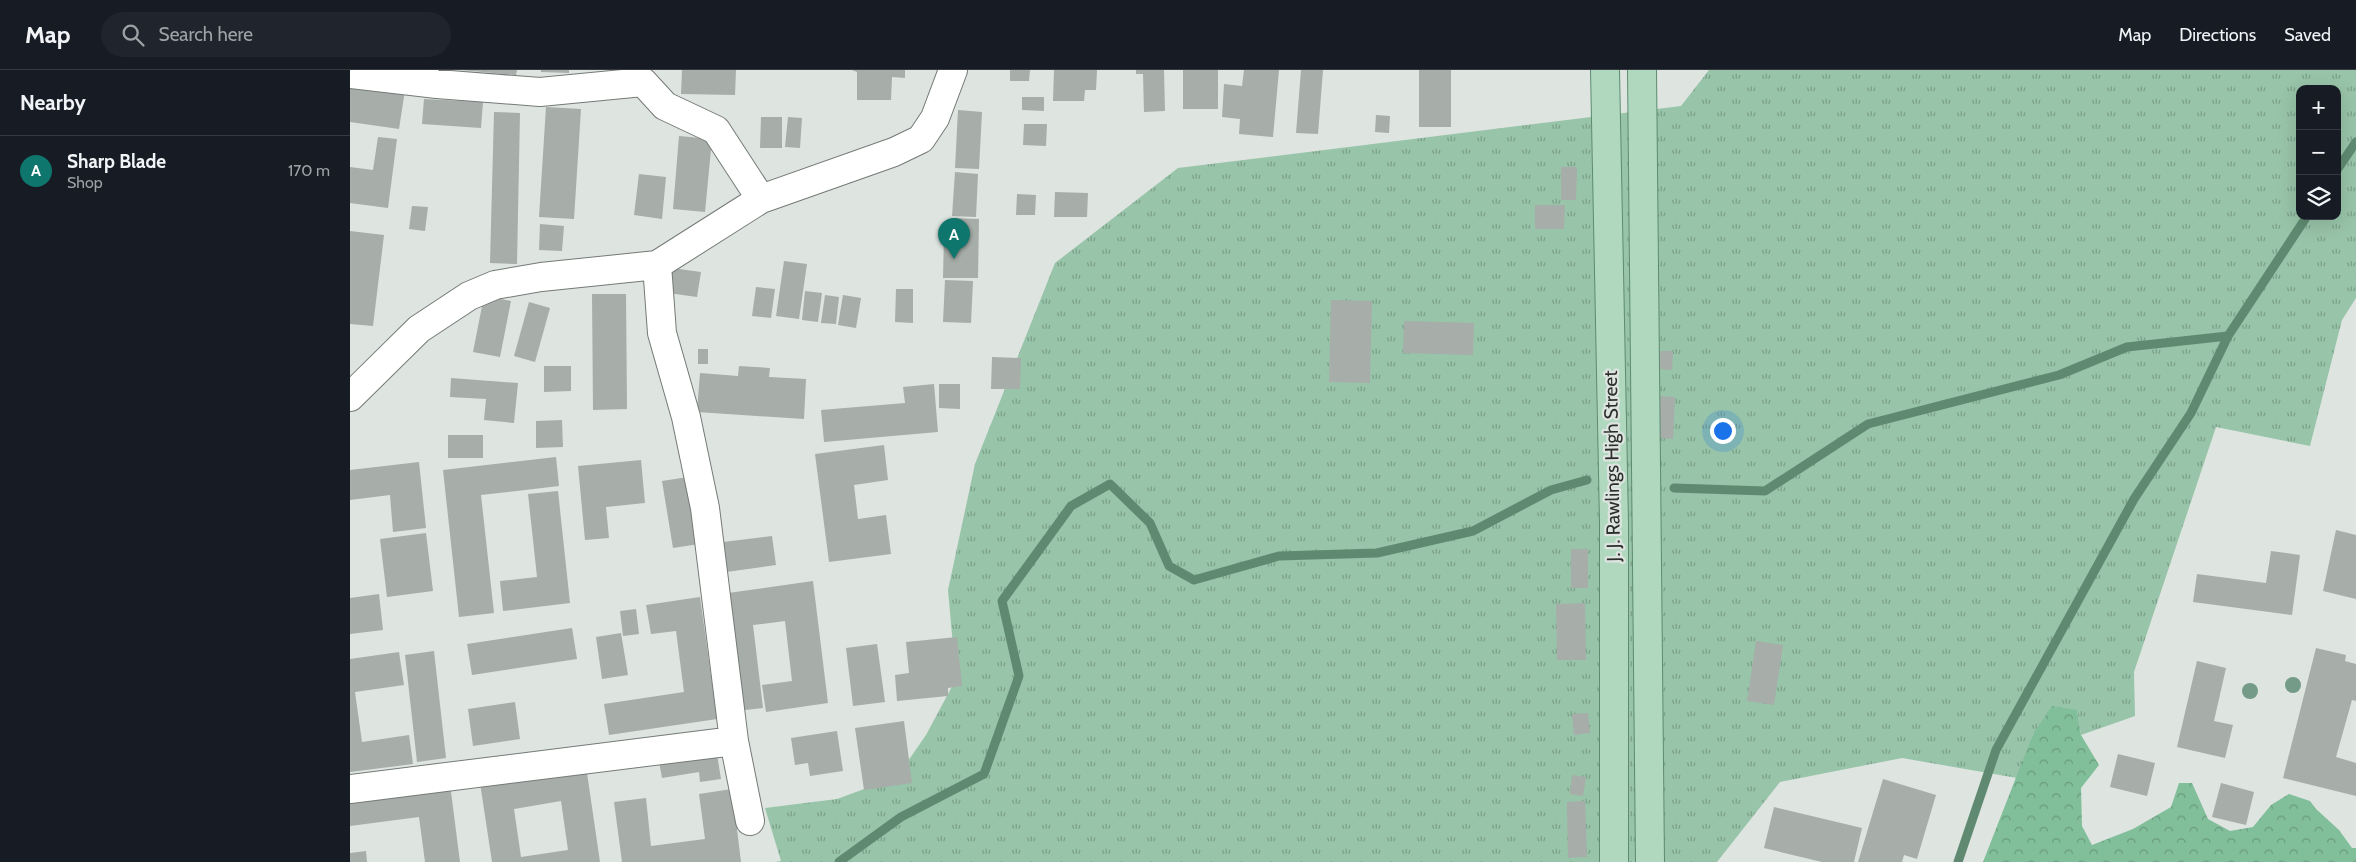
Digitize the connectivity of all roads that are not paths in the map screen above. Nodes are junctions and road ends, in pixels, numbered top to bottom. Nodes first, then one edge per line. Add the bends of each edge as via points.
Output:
1 (953, 70) edge
2 (1605, 70) edge
3 (1642, 70) edge
4 (350, 74) edge
5 (761, 199) junction
6 (657, 264) junction
7 (350, 397) edge
8 (734, 741) junction
9 (350, 789) edge
10 (750, 821) dead end
11 (1614, 862) edge
12 (1650, 862) edge

1 - 5 street via 935,118 921,139 894,152
2 - 11 main road, J. J. Rawlings High Street via 1614,523
3 - 12 main road, J. J. Rawlings High Street
4 - 5 street via 540,92 643,82 665,106 716,130
5 - 6 street
6 - 7 street via 541,277 495,285 469,296 419,329
6 - 8 street via 662,333 686,417 705,508
8 - 9 street
8 - 10 street

